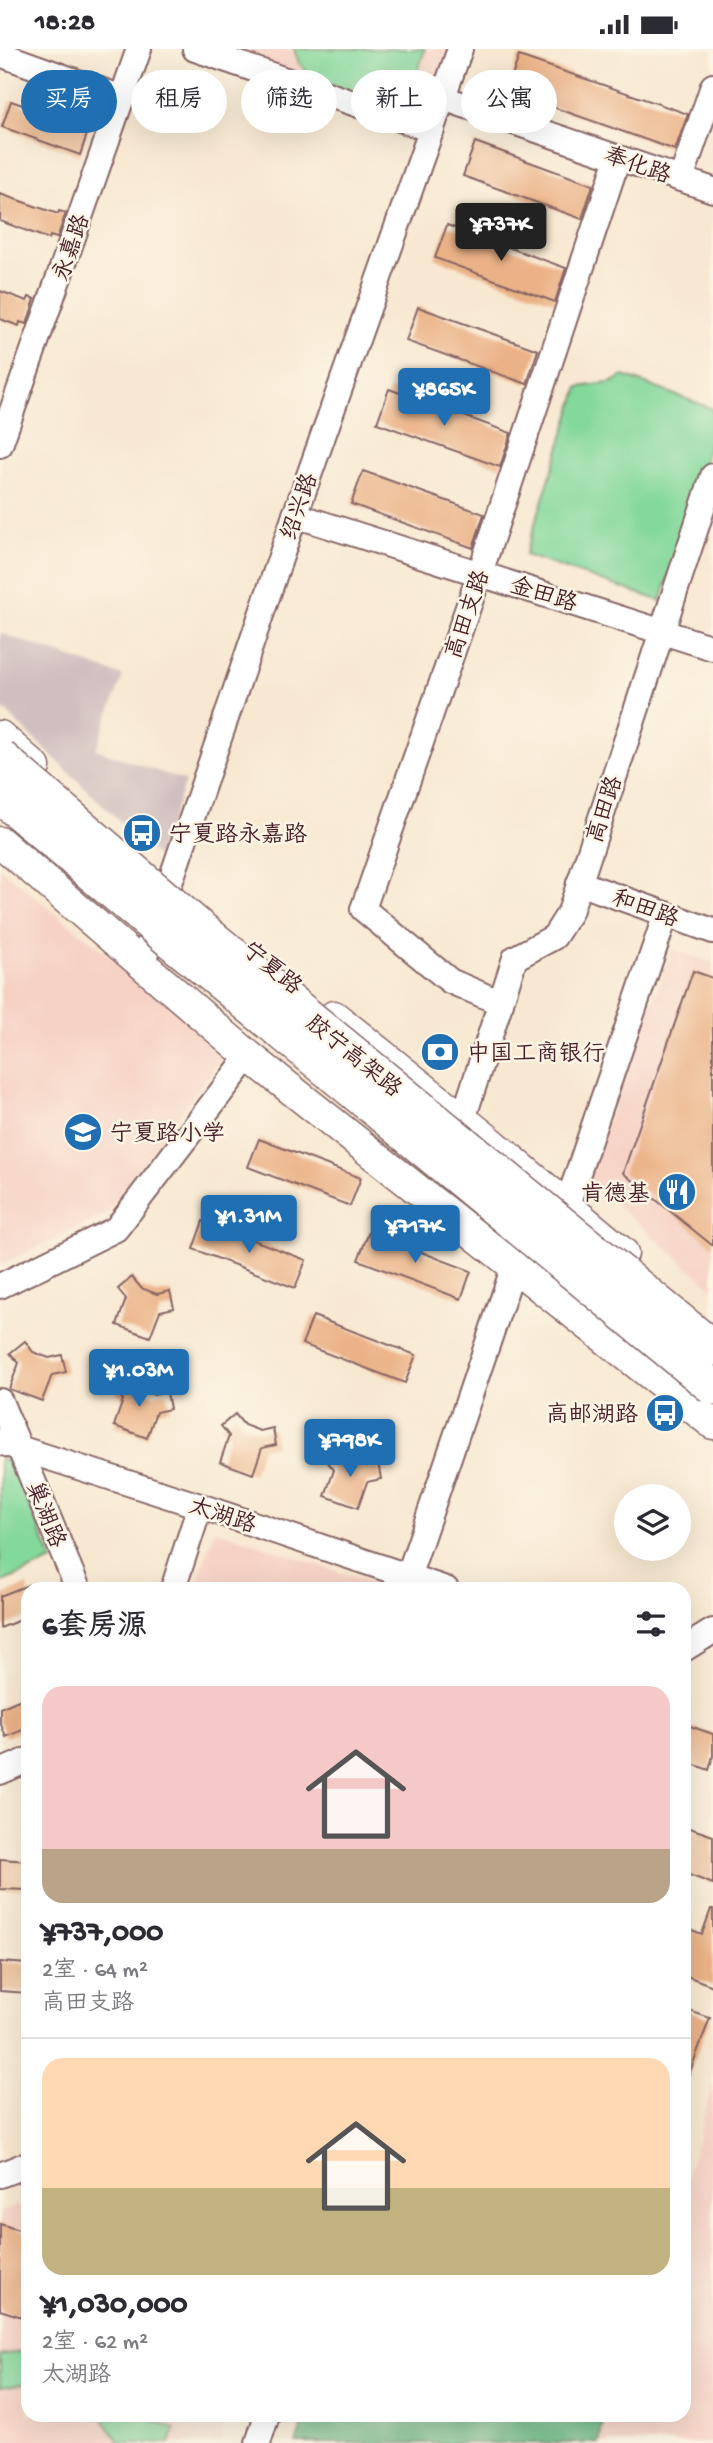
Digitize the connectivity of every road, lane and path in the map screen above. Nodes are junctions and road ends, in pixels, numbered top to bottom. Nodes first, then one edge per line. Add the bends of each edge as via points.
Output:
1 (139, 49) edge
2 (195, 49) edge
3 (460, 49) edge
4 (0, 54) edge
5 (447, 86) edge
6 (713, 86) edge
7 (122, 98) junction
8 (447, 99) edge
9 (351, 102) edge
10 (431, 133) edge
11 (618, 157) junction
12 (681, 179) junction
13 (713, 190) edge
14 (0, 445) edge
15 (713, 476) edge
16 (295, 515) junction
17 (480, 573) junction
18 (662, 630) junction
19 (713, 648) edge
20 (0, 736) edge
21 (0, 757) edge
22 (0, 796) edge
23 (0, 842) edge
24 (579, 883) junction
25 (170, 884) junction
26 (666, 914) junction
27 (713, 931) edge
28 (142, 965) junction
29 (501, 1003) junction
30 (249, 1056) junction
31 (463, 1119) junction
32 (566, 1205) junction
33 (514, 1266) junction
34 (0, 1286) edge
35 (713, 1326) edge
36 (713, 1348) edge
37 (713, 1387) edge
38 (0, 1401) edge
39 (713, 1424) edge
40 (10, 1445) edge
41 (201, 1506) junction
42 (75, 1582) edge
43 (175, 1582) edge
44 (406, 1582) edge
45 (713, 1632) edge
46 (691, 1645) edge
47 (21, 1763) edge
48 (0, 1772) edge
49 (21, 2167) edge
50 (1, 2171) edge
51 (265, 2422) edge
52 (258, 2443) edge

1 - 7 street, 永嘉路
2 - 9 street
3 - 5 street, 绍兴路
4 - 7 street
6 - 12 street
7 - 14 street, 永嘉路
8 - 11 street, 奉化路
10 - 16 street, 绍兴路
11 - 12 street, 奉化路
11 - 17 street, 高田支路
12 - 13 street, 奉化路
15 - 18 street, 高田路
16 - 17 street, 金田路
16 - 25 street, 绍兴路
17 - 18 street, 金田路
17 - 29 street, 高田支路 via 363,909 450,981
18 - 19 street, 金田路
18 - 24 street, 高田路
20 - 25 main road, 宁夏路
21 - 36 highway, 胶宁高架路, bridge via 195,924
22 - 37 highway, 胶宁高架路, bridge
23 - 28 main road
24 - 26 street, 和田路
24 - 29 street, 高田路 via 570,912 554,937 515,958
25 - 28 street, 绍兴路
25 - 31 main road, 宁夏路
26 - 27 street, 和田路
26 - 32 street
28 - 30 main road
29 - 31 street, 高田路
30 - 33 main road
30 - 34 street via 116,1229
31 - 32 main road, 宁夏路
32 - 33 street
32 - 35 main road, 宁夏路
33 - 39 main road
33 - 44 street
38 - 40 street, 巢湖路
40 - 41 street, 太湖路
40 - 42 street, 巢湖路
41 - 43 street
41 - 44 street, 太湖路
45 - 46 street
47 - 48 street
49 - 50 street
51 - 52 street

